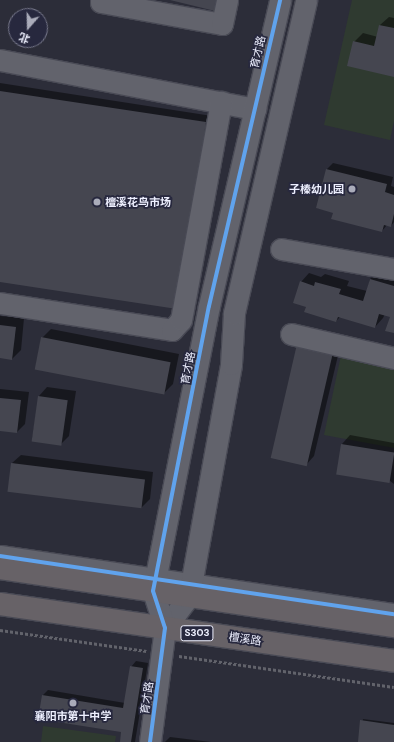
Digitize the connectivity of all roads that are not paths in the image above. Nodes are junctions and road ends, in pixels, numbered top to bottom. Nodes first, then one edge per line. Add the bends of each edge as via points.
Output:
1 (227, 0) edge
2 (280, 0) edge
3 (306, 0) edge
4 (98, 1) edge
5 (0, 60) edge
6 (221, 102) junction
7 (255, 109) junction
8 (281, 249) dead end
9 (394, 269) edge
10 (0, 303) edge
11 (291, 334) dead end
12 (394, 358) edge
13 (0, 556) edge
14 (0, 568) edge
15 (154, 585) junction
16 (190, 590) junction
17 (0, 604) edge
18 (394, 614) edge
19 (0, 615) edge
20 (394, 626) edge
21 (164, 640) junction
22 (394, 661) edge
23 (394, 671) edge
24 (150, 742) edge

1 - 4 street via 222,24
2 - 7 street, 育才路
3 - 16 street, 育才路 via 234,313 231,364
5 - 6 street
6 - 7 street
6 - 10 street via 182,320 172,330
7 - 15 street, 育才路 via 209,306
8 - 9 street
11 - 12 street
13 - 15 street
14 - 15 main road
15 - 16 main road
15 - 21 street, 育才路
16 - 18 street
16 - 20 main road
16 - 21 street, 育才路
17 - 21 main road, 檀溪路 / S303
19 - 21 street
21 - 22 main road, 檀溪路 / S303
21 - 23 street
21 - 24 street, 育才路

